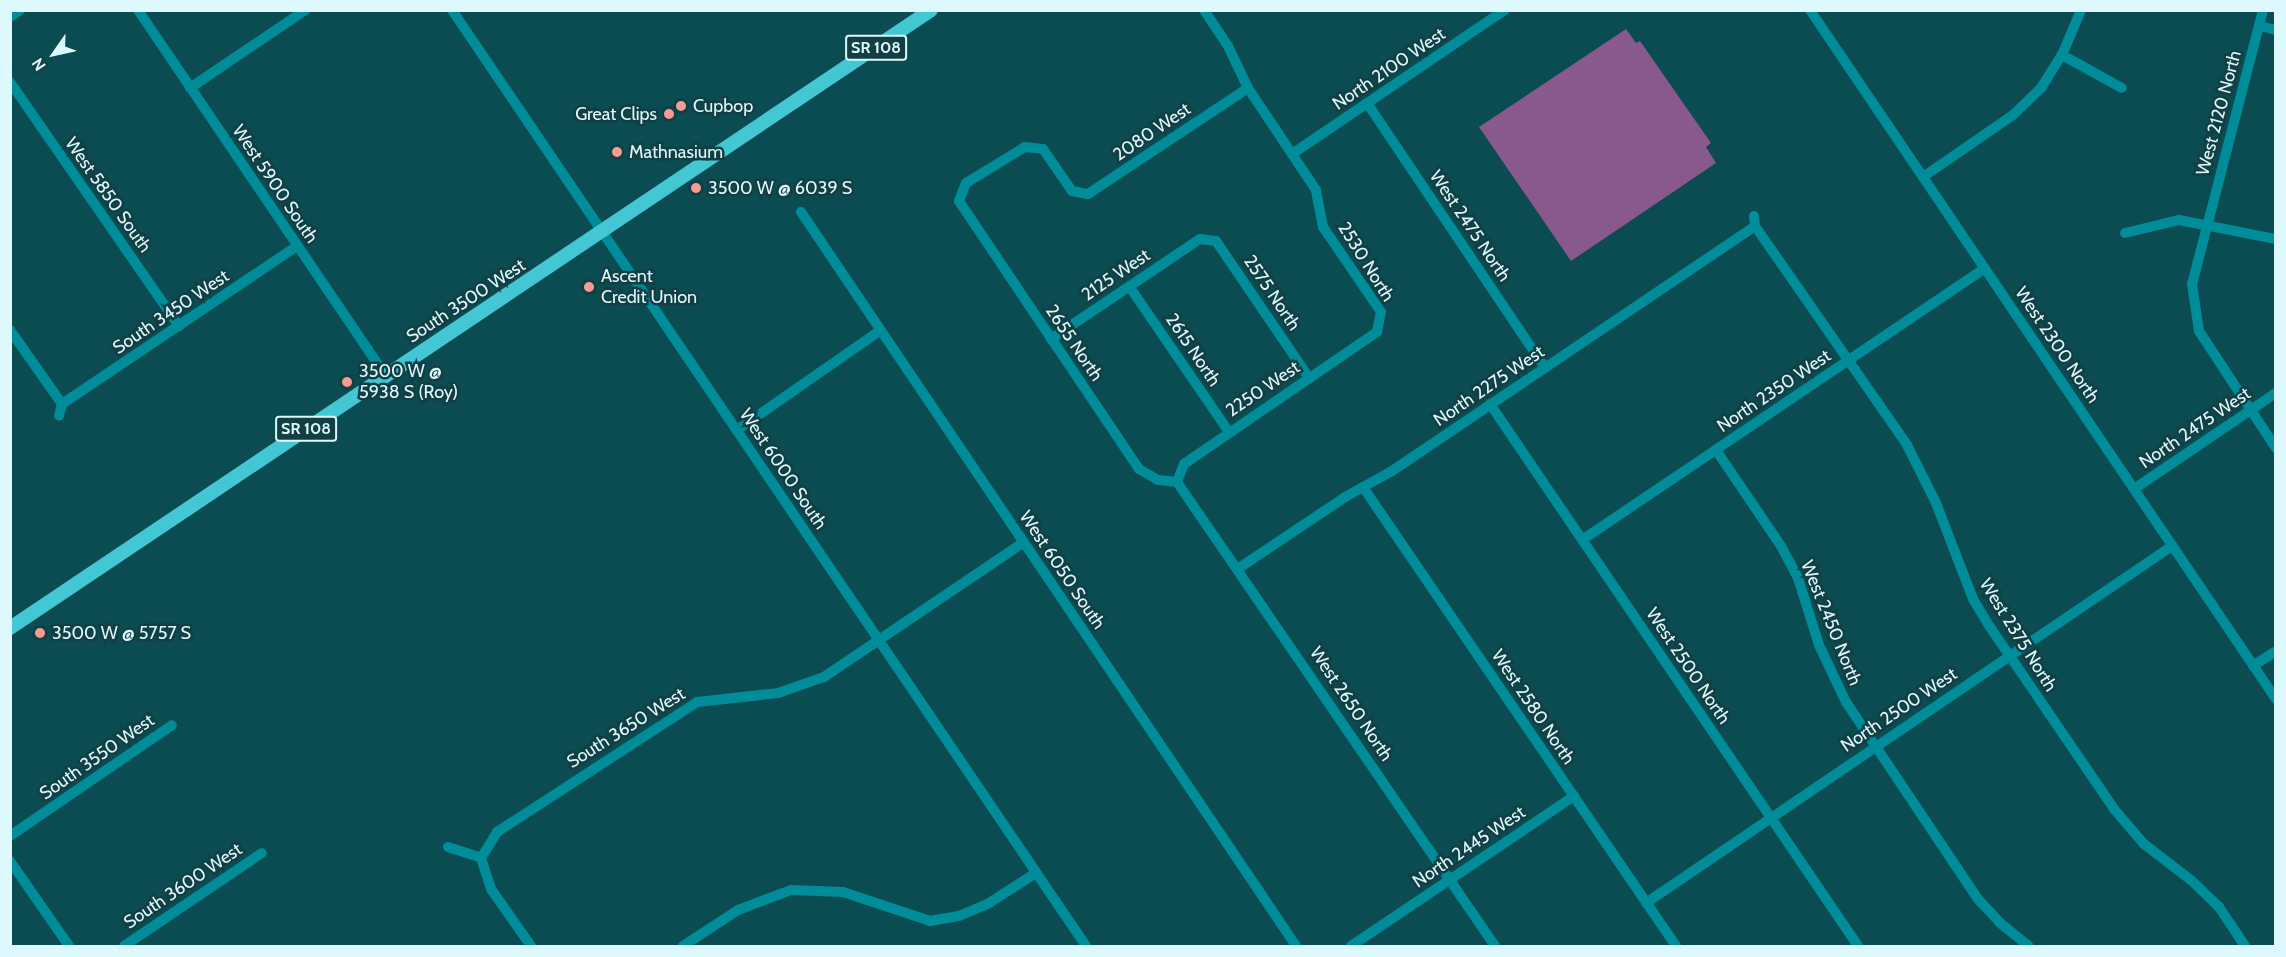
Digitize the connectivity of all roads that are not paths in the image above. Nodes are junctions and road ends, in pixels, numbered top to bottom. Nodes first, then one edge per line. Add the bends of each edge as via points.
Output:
1 (20, 10) edge
2 (138, 10) edge
3 (452, 10) edge
4 (931, 10) edge
5 (1204, 10) edge
6 (1505, 10) edge
7 (1810, 10) edge
8 (2081, 10) edge
9 (2263, 10) edge
10 (302, 11) edge
11 (10, 17) edge
12 (2260, 26) junction
13 (2276, 30) edge
14 (2062, 56) junction
15 (10, 82) edge
16 (190, 88) junction
17 (1248, 88) junction
18 (2122, 88) dead end
19 (1367, 103) junction
20 (1292, 154) junction
21 (1923, 177) junction
22 (959, 201) joint
23 (801, 212) dead end
24 (1755, 221) joint
25 (2205, 224) junction
26 (603, 232) junction
27 (2125, 233) dead end
28 (1200, 239) joint
29 (2276, 239) edge
30 (297, 246) junction
31 (1985, 268) junction
32 (1130, 286) junction
33 (179, 326) junction
34 (10, 330) edge
35 (881, 330) junction
36 (1377, 332) joint
37 (1051, 339) junction
38 (1848, 360) junction
39 (1545, 368) junction
40 (385, 375) junction
41 (1309, 378) junction
42 (2276, 393) edge
43 (1490, 404) junction
44 (62, 405) junction
45 (2250, 411) junction
46 (59, 416) dead end
47 (737, 430) junction
48 (1229, 432) junction
49 (2276, 448) edge
50 (1716, 450) junction
51 (1177, 482) junction
52 (1363, 487) junction
53 (2134, 489) junction
54 (1582, 540) junction
55 (1023, 542) junction
56 (2172, 546) junction
57 (1239, 568) junction
58 (10, 628) edge
59 (880, 642) junction
60 (2276, 651) edge
61 (2009, 656) junction
62 (2253, 666) junction
63 (2276, 699) edge
64 (172, 725) dead end
65 (1875, 746) junction
66 (1574, 796) junction
67 (1770, 817) junction
68 (10, 836) edge
69 (448, 847) dead end
70 (262, 853) dead end
71 (481, 858) junction
72 (10, 861) edge
73 (1036, 873) junction
74 (1450, 880) junction
75 (1646, 903) junction
76 (69, 946) edge
77 (124, 946) edge
78 (531, 946) edge
79 (683, 946) edge
80 (1086, 946) edge
81 (1296, 946) edge
82 (1351, 946) edge
83 (1495, 946) edge
84 (1676, 946) edge
85 (1858, 946) edge
86 (2029, 946) edge
87 (2245, 946) edge

1 - 11 street
2 - 16 street, West 5900 South
3 - 26 street, West 6000 South
4 - 26 main road, South 3500 West / SR 108
5 - 17 street, 2530 North via 1228,46
6 - 19 street, North 2100 West
7 - 21 street, West 2300 North
8 - 14 street
9 - 12 street, West 2120 North
10 - 16 street
12 - 13 street
12 - 25 street, West 2120 North
14 - 18 street
14 - 21 street via 2041,88 2014,114
15 - 33 street, West 5850 South
16 - 30 street, West 5900 South
17 - 20 street, 2530 North
17 - 22 street, 2080 West via 1088,194 1072,191 1043,149 1025,147 966,183
19 - 20 street, North 2100 West
19 - 39 street, West 2475 North
20 - 36 street, 2530 North via 1316,190 1323,227 1381,312
21 - 31 street, West 2300 North
22 - 37 street, 2655 North
23 - 35 street, West 6050 South
24 - 38 street, West 2375 North
24 - 39 street, North 2275 West
25 - 27 street via 2179,220
25 - 29 street
25 - 45 street, West 2120 North via 2193,270 2194,314 2212,354
26 - 40 main road, South 3500 West / SR 108
26 - 47 street, West 6000 South
28 - 32 street, 2125 West
28 - 41 street, 2575 North via 1216,241
30 - 33 street, South 3450 West
30 - 40 street, West 5900 South
31 - 38 street, North 2350 West
31 - 53 street, West 2300 North
32 - 37 street, 2125 West
32 - 48 street, 2615 North
33 - 44 street, South 3450 West
34 - 44 street
35 - 47 street
35 - 55 street, West 6050 South
36 - 41 street, 2250 West
37 - 51 street, 2655 North via 1139,469 1158,480
38 - 50 street, North 2350 West
38 - 61 street, West 2375 North via 1923,474 1973,599
39 - 43 street, North 2275 West
40 - 58 main road, South 3500 West / SR 108
41 - 48 street, 2250 West
42 - 45 street, North 2475 West
43 - 52 street, North 2275 West
43 - 54 street, West 2500 North
44 - 46 street
45 - 49 street, West 2120 North
45 - 53 street, North 2475 West
47 - 59 street, West 6000 South
48 - 51 street, 2250 West via 1184,464
50 - 54 street, North 2350 West
50 - 65 street, West 2450 North via 1781,546 1798,578 1831,674
51 - 57 street, West 2650 North
52 - 57 street, North 2275 West
52 - 66 street, West 2580 North
53 - 56 street, West 2300 North
54 - 67 street, West 2500 North
55 - 59 street, South 3650 West
55 - 81 street, West 6050 South
56 - 61 street, North 2500 West
56 - 62 street, West 2300 North
57 - 74 street, West 2650 North
59 - 71 street, South 3650 West via 801,688 715,698 680,710 497,832
59 - 73 street, West 6000 South
60 - 62 street
61 - 65 street, North 2500 West
61 - 87 street, West 2375 North via 2114,809 2144,844 2191,880 2218,908
62 - 63 street, West 2300 North
64 - 68 street, South 3550 West
65 - 67 street, North 2500 West
65 - 86 street, West 2450 North via 1977,898
66 - 74 street, North 2445 West
66 - 75 street, West 2580 North
67 - 75 street, North 2500 West
67 - 85 street, West 2500 North
69 - 71 street
70 - 77 street, South 3600 West
71 - 78 street via 491,889
72 - 76 street
73 - 79 street via 989,903 959,916 930,921 843,892 791,890 738,910
73 - 80 street, West 6000 South
74 - 82 street, North 2445 West
74 - 83 street, West 2650 North
75 - 84 street, West 2580 North

